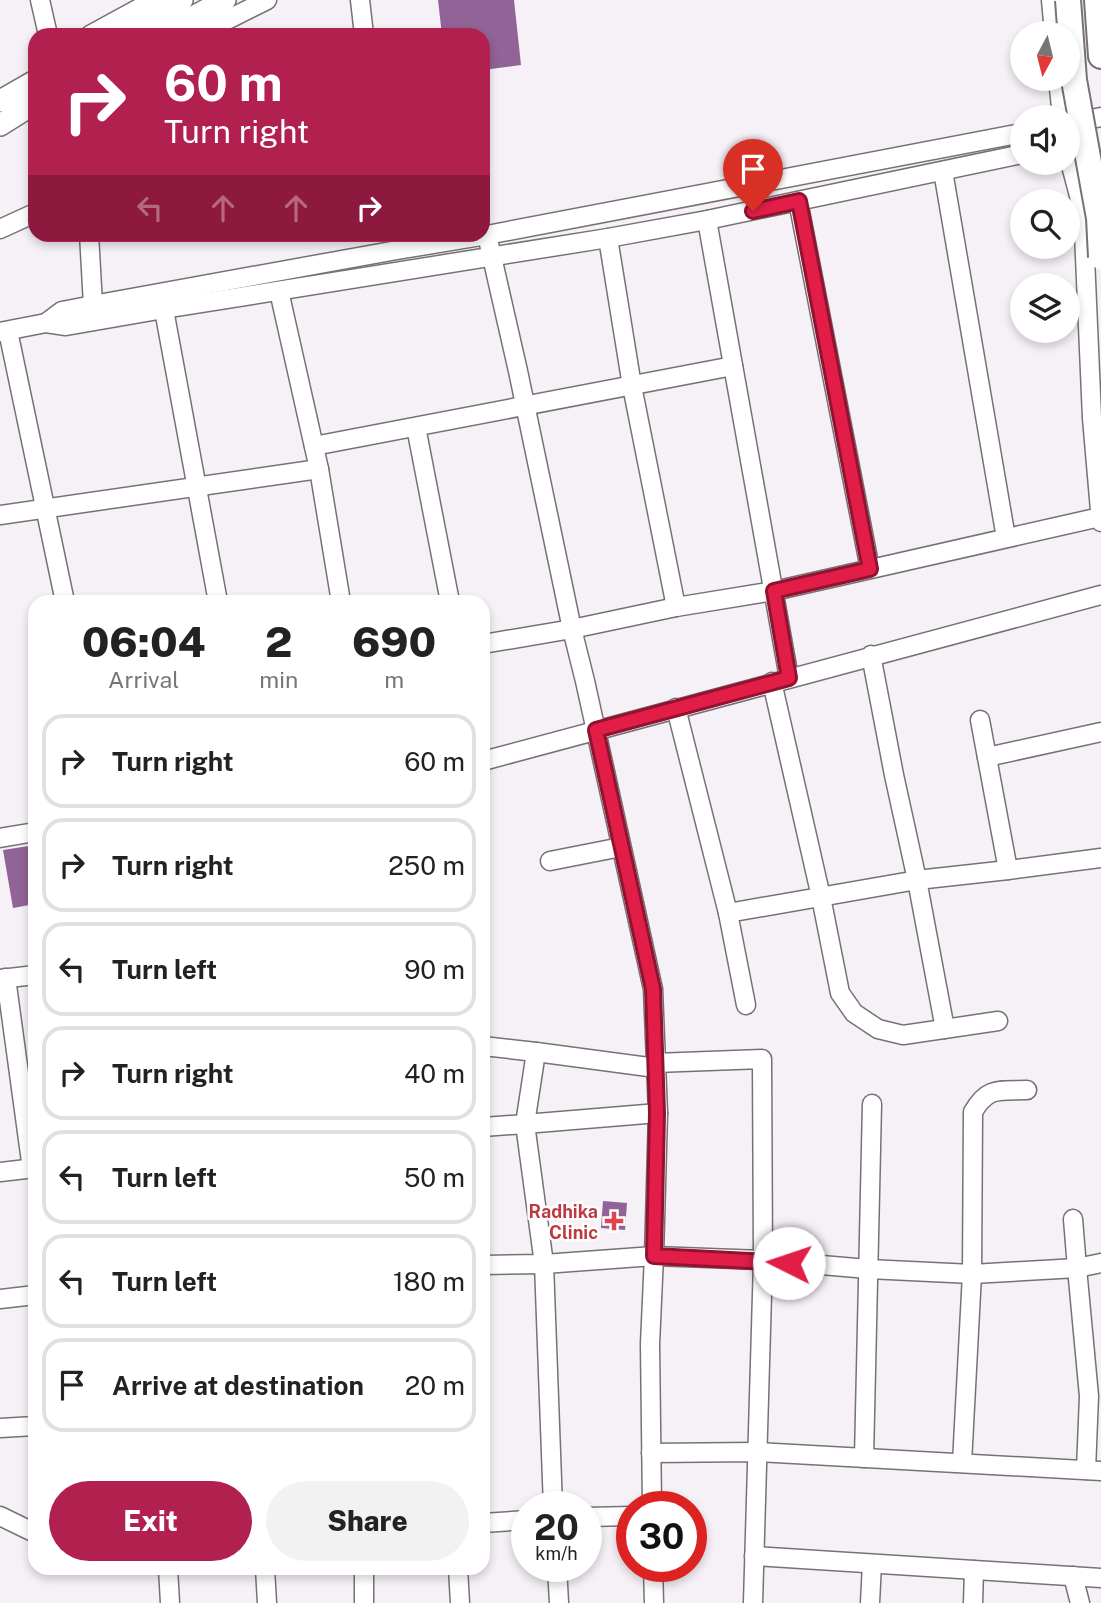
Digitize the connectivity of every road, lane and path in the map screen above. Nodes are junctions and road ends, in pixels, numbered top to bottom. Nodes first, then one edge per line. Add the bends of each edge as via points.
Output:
1 (40, 0) edge
2 (154, 0) edge
3 (182, 0) edge
4 (225, 0) edge
5 (267, 0) edge
6 (360, 0) edge
7 (1051, 0) edge
8 (1068, 0) edge
9 (1097, 0) edge
10 (1053, 21) edge
11 (46, 28) edge
12 (103, 28) edge
13 (131, 28) edge
14 (172, 28) edge
15 (211, 28) edge
16 (364, 28) edge
17 (1101, 56) edge
18 (28, 85) edge
19 (0, 101) edge
20 (28, 107) edge
21 (1101, 117) edge
22 (1080, 121) edge
23 (0, 125) edge
24 (1010, 135) edge
25 (1101, 138) edge
26 (1080, 142) edge
27 (1010, 156) edge
28 (943, 170) junction
29 (1074, 175) edge
30 (799, 201) junction
31 (28, 216) edge
32 (708, 220) junction
33 (0, 229) edge
34 (490, 234) edge
35 (608, 238) junction
36 (89, 242) edge
37 (396, 242) edge
38 (489, 242) edge
39 (492, 256) junction
40 (1101, 257) edge
41 (279, 291) junction
42 (162, 301) junction
43 (93, 305) junction
44 (46, 323) junction
45 (4, 331) edge
46 (733, 366) junction
47 (632, 386) junction
48 (526, 407) junction
49 (416, 427) junction
50 (314, 446) junction
51 (318, 469) junction
52 (196, 486) junction
53 (46, 508) junction
54 (0, 515) edge
55 (1100, 519) edge
56 (1006, 538) junction
57 (870, 569) junction
58 (774, 591) junction
59 (64, 595) edge
60 (217, 595) edge
61 (340, 595) edge
62 (449, 595) edge
63 (1101, 595) edge
64 (676, 607) junction
65 (572, 629) junction
66 (490, 644) edge
67 (871, 655) junction
68 (781, 680) junction
69 (676, 708) junction
70 (980, 720) dead end
71 (596, 730) junction
72 (1101, 732) edge
73 (987, 757) junction
74 (490, 759) edge
75 (28, 833) edge
76 (0, 838) edge
77 (621, 847) junction
78 (1101, 858) edge
79 (550, 861) dead end
80 (1008, 870) junction
81 (917, 880) junction
82 (821, 897) junction
83 (728, 913) junction
84 (28, 976) edge
85 (3, 979) edge
86 (746, 1005) dead end
87 (998, 1021) dead end
88 (945, 1029) junction
89 (490, 1047) edge
90 (536, 1052) junction
91 (655, 1065) junction
92 (1027, 1090) dead end
93 (872, 1104) dead end
94 (657, 1113) junction
95 (525, 1124) junction
96 (490, 1126) edge
97 (28, 1132) edge
98 (28, 1170) edge
99 (0, 1172) edge
100 (1073, 1219) dead end
101 (654, 1256) junction
102 (763, 1260) junction
103 (1101, 1262) edge
104 (544, 1264) junction
105 (490, 1265) edge
106 (1077, 1268) junction
107 (868, 1269) junction
108 (972, 1274) junction
109 (28, 1296) edge
110 (0, 1299) edge
111 (28, 1426) edge
112 (0, 1428) edge
113 (756, 1452) junction
114 (651, 1453) junction
115 (864, 1458) junction
116 (962, 1463) junction
117 (1093, 1471) edge
118 (552, 1491) edge
119 (652, 1491) edge
120 (0, 1516) edge
121 (511, 1521) edge
122 (490, 1523) edge
123 (28, 1530) edge
124 (754, 1556) junction
125 (872, 1564) junction
126 (974, 1570) junction
127 (168, 1575) edge
128 (265, 1575) edge
129 (364, 1575) edge
130 (458, 1575) edge
131 (1073, 1576) junction
132 (1101, 1578) edge
133 (558, 1582) edge
134 (653, 1582) edge
135 (170, 1603) edge
136 (267, 1603) edge
137 (364, 1603) edge
138 (460, 1603) edge
139 (559, 1603) edge
140 (654, 1603) edge
141 (753, 1603) edge
142 (870, 1603) edge
143 (973, 1603) edge
144 (1080, 1603) edge

1 - 11 street
2 - 12 street
3 - 13 main road
4 - 14 main road
5 - 15 street
6 - 16 street
7 - 10 street
8 - 40 highway, bridge via 1074,80 1099,218
9 - 17 highway
18 - 19 main road
20 - 23 main road
21 - 22 street
24 - 34 street
25 - 26 street
27 - 28 street
28 - 30 street
28 - 56 street
29 - 55 street via 1083,211
30 - 32 street
30 - 57 street
31 - 33 street
32 - 35 street
32 - 46 street
35 - 39 street
35 - 47 street
36 - 43 street
37 - 42 street
38 - 39 street
39 - 41 street
39 - 48 street
41 - 42 street
41 - 50 street
42 - 43 street
42 - 44 street via 66,326
42 - 52 street
43 - 44 street via 62,311
44 - 45 street
45 - 53 street
46 - 47 street
46 - 58 street
47 - 48 street
47 - 64 street
48 - 49 street
48 - 65 street
49 - 50 street
49 - 62 street
50 - 51 street
51 - 52 street
51 - 61 street
52 - 53 street
52 - 60 street
53 - 54 street
53 - 59 street
55 - 56 street
56 - 57 street
57 - 58 street
58 - 64 street
58 - 68 street
63 - 67 street
64 - 65 street
65 - 66 street
65 - 71 street
67 - 68 street
67 - 81 street
68 - 69 street
68 - 82 street
69 - 71 street
69 - 83 street
70 - 73 street
71 - 74 street
71 - 77 street
72 - 73 street
73 - 80 street
75 - 76 street
77 - 79 street
77 - 91 street via 653,989
78 - 80 street
80 - 81 street
81 - 82 street
81 - 88 street
82 - 83 street
82 - 88 street via 840,993 854,1013 878,1029 903,1035
83 - 86 street
84 - 85 street
85 - 97 street
87 - 88 street
89 - 90 street
90 - 91 street
90 - 95 street
91 - 94 street
91 - 102 street via 762,1059
92 - 108 street via 989,1092 973,1112
93 - 107 street
94 - 95 street
94 - 101 street
95 - 96 street
95 - 104 street
98 - 99 street
100 - 106 street
101 - 102 street
101 - 104 street
101 - 114 street
102 - 107 street
102 - 113 street
103 - 106 street
104 - 105 street
104 - 118 street
106 - 108 street
106 - 117 street
107 - 108 street
107 - 115 street
108 - 116 street
109 - 110 street
111 - 112 street
113 - 114 street
113 - 115 street
113 - 124 street
114 - 119 street
115 - 116 street
116 - 117 street
120 - 123 street
121 - 122 street
124 - 125 street
124 - 141 street
125 - 126 street
125 - 142 street
126 - 131 street
126 - 143 street
127 - 135 street
128 - 136 street
129 - 137 street
130 - 138 street
131 - 132 street
131 - 144 street
133 - 139 street
134 - 140 street

